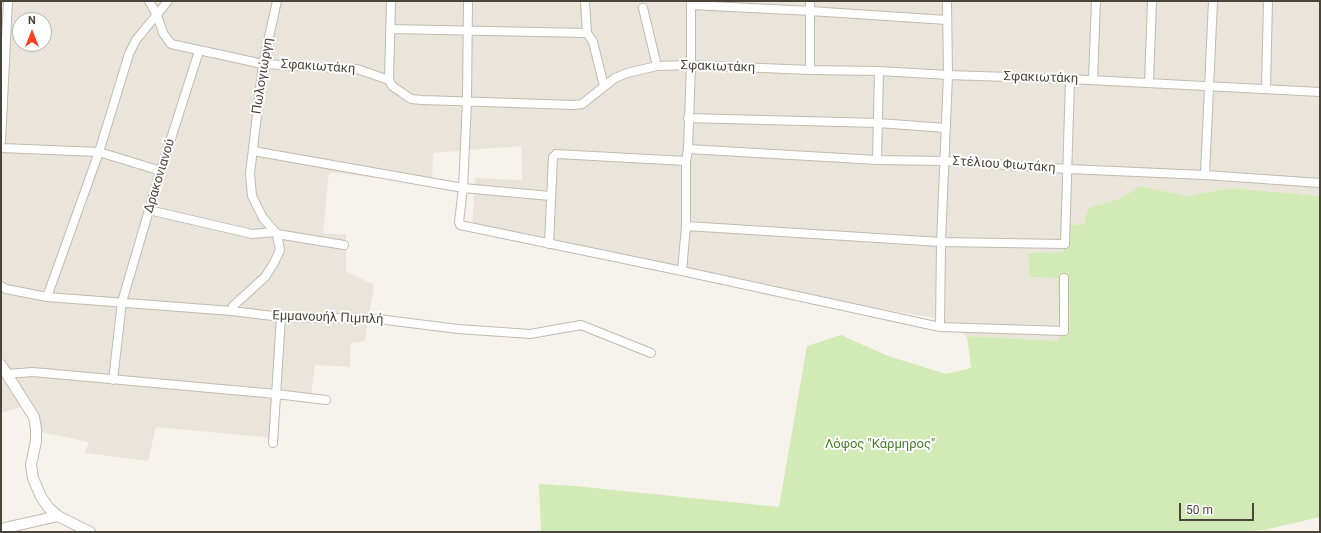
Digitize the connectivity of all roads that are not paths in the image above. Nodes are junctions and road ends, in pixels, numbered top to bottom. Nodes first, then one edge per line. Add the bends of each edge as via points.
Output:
1 (8, 1) edge
2 (149, 1) edge
3 (168, 1) edge
4 (277, 1) edge
5 (391, 1) edge
6 (468, 1) edge
7 (585, 1) edge
8 (810, 1) edge
9 (947, 1) edge
10 (1096, 1) edge
11 (1152, 1) edge
12 (1213, 1) edge
13 (1268, 1) edge
14 (691, 3) edge
15 (642, 8) dead end
16 (810, 11) junction
17 (157, 15) junction
18 (947, 20) junction
19 (390, 29) junction
20 (467, 31) junction
21 (587, 33) junction
22 (199, 51) junction
23 (263, 64) junction
24 (691, 65) junction
25 (657, 66) junction
26 (810, 70) junction
27 (879, 71) junction
28 (948, 75) junction
29 (1070, 79) junction
30 (389, 80) junction
31 (1093, 80) junction
32 (1149, 83) junction
33 (604, 86) junction
34 (1208, 86) junction
35 (1266, 89) junction
36 (1320, 92) edge
37 (467, 101) junction
38 (688, 118) junction
39 (878, 123) junction
40 (946, 128) junction
41 (1, 141) edge
42 (1, 148) edge
43 (688, 148) junction
44 (253, 151) junction
45 (99, 152) junction
46 (877, 160) junction
47 (686, 161) junction
48 (945, 161) junction
49 (1068, 169) junction
50 (161, 172) junction
51 (1205, 176) junction
52 (1320, 183) edge
53 (463, 188) junction
54 (550, 196) junction
55 (149, 210) junction
56 (686, 226) junction
57 (276, 233) junction
58 (941, 242) junction
59 (549, 244) junction
60 (344, 245) dead end
61 (682, 271) junction
62 (1064, 278) dead end
63 (1, 286) edge
64 (47, 297) junction
65 (122, 302) junction
66 (232, 311) junction
67 (281, 317) junction
68 (940, 327) junction
69 (651, 353) dead end
70 (1, 365) edge
71 (7, 374) junction
72 (113, 380) junction
73 (276, 394) junction
74 (326, 400) dead end
75 (273, 443) dead end
76 (58, 516) junction
77 (1, 529) edge
78 (90, 532) edge

1 - 41 street
2 - 17 street, Σφακιωτάκη
3 - 17 street
4 - 23 street, Πωλογιώργη
5 - 19 street
6 - 20 street
7 - 21 street
8 - 16 street
9 - 18 street
10 - 31 street
11 - 32 street
12 - 34 street
13 - 35 street
14 - 16 street
14 - 24 street
15 - 25 street
16 - 18 street
16 - 26 street
17 - 22 street, Σφακιωτάκη via 162,33 171,44
17 - 45 street via 136,40 129,54
18 - 28 street
19 - 20 street
19 - 30 street
20 - 21 street
20 - 37 street
21 - 33 street via 593,42
22 - 23 street, Σφακιωτάκη
22 - 50 street, Δρακονιανού
23 - 30 street, Σφακιωτάκη via 357,69
23 - 44 street, Πωλογιώργη
24 - 25 street, Σφακιωτάκη
24 - 26 street, Σφακιωτάκη
24 - 38 street
25 - 33 street, Σφακιωτάκη via 627,73
26 - 27 street, Σφακιωτάκη
27 - 28 street, Σφακιωτάκη
27 - 39 street
28 - 29 street, Σφακιωτάκη
28 - 40 street
29 - 31 street, Σφακιωτάκη
29 - 49 street
30 - 37 street, Σφακιωτάκη via 392,86 411,99
31 - 32 street, Σφακιωτάκη
32 - 34 street, Σφακιωτάκη
33 - 37 street, Σφακιωτάκη via 582,104 574,105
34 - 35 street, Σφακιωτάκη
34 - 51 street
35 - 36 street, Σφακιωτάκη
37 - 53 street
38 - 39 street
38 - 43 street
39 - 40 street
39 - 46 street
40 - 48 street
42 - 45 street
43 - 46 street, Στέλιου Φιωτάκη
43 - 47 street
44 - 53 street
44 - 57 street, Πωλογιώργη via 250,174 252,196 263,218
45 - 50 street
45 - 64 street
46 - 48 street, Στέλιου Φιωτάκη
47 - 54 street via 556,154 553,157
47 - 56 street
48 - 49 street, Στέλιου Φιωτάκη
48 - 58 street
49 - 51 street, Στέλιου Φιωτάκη
49 - 58 street via 1065,244
50 - 55 street, Δρακονιανού
51 - 52 street, Στέλιου Φιωτάκη
53 - 54 street
53 - 59 street via 460,225
54 - 59 street
55 - 57 street via 252,234
55 - 65 street, Δρακονιανού
56 - 58 street
56 - 61 street
57 - 60 street
57 - 66 street via 280,250 274,263 265,277 233,306
58 - 68 street
59 - 61 street
61 - 68 street
62 - 68 street via 1064,331
63 - 64 street, Εµµανουήλ Πιµπλή
64 - 65 street, Εµµανουήλ Πιµπλή
65 - 66 street, Εµµανουήλ Πιµπλή
65 - 72 street, Δρακονιανού
66 - 67 street, Εµµανουήλ Πιµπλή
67 - 69 street, Εµµανουήλ Πιµπλή via 378,319 458,329 530,334 581,325
67 - 73 street
70 - 71 street
71 - 72 street via 33,372
71 - 76 street via 34,417 36,441 31,465 33,478 41,497
72 - 73 street
73 - 74 street
73 - 75 street
76 - 77 street
76 - 78 street

